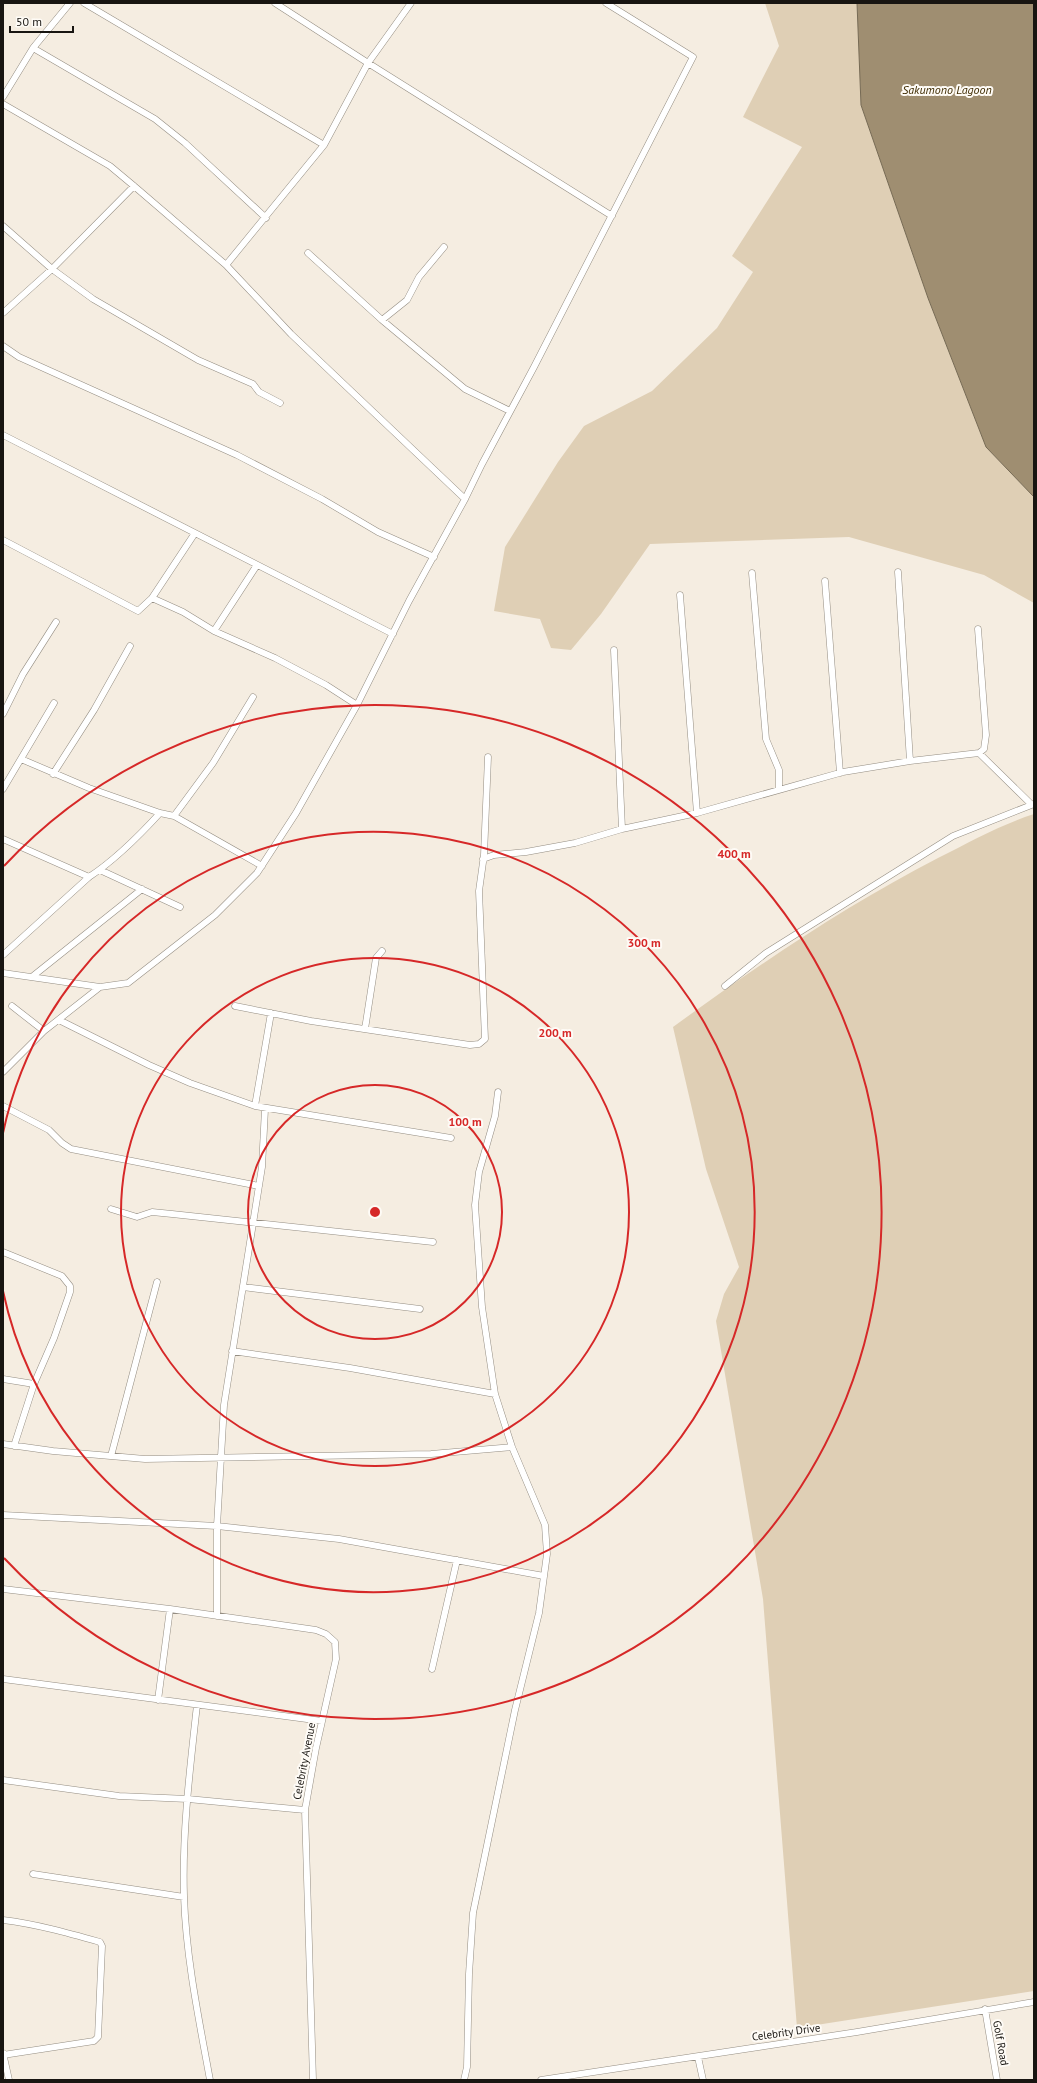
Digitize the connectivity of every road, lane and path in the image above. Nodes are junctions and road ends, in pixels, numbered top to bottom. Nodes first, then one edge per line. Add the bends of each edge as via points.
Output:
1 (70, 3) edge
2 (84, 3) edge
3 (275, 3) edge
4 (411, 3) edge
5 (606, 3) edge
6 (32, 48) junction
7 (368, 63) junction
8 (3, 97) edge
9 (3, 104) edge
10 (324, 145) junction
11 (134, 186) junction
12 (612, 216) junction
13 (266, 218) junction
14 (3, 226) edge
15 (444, 247) dead end
16 (308, 253) dead end
17 (226, 265) junction
18 (52, 269) junction
19 (3, 313) edge
20 (382, 320) junction
21 (3, 346) edge
22 (280, 403) dead end
23 (510, 411) junction
24 (3, 435) edge
25 (465, 499) junction
26 (195, 533) junction
27 (3, 540) edge
28 (434, 557) junction
29 (257, 565) junction
30 (898, 572) dead end
31 (752, 574) dead end
32 (825, 581) dead end
33 (680, 596) dead end
34 (152, 598) junction
35 (56, 622) dead end
36 (978, 629) dead end
37 (214, 631) junction
38 (393, 634) junction
39 (130, 646) dead end
40 (614, 650) dead end
41 (253, 697) dead end
42 (54, 703) dead end
43 (357, 705) junction
44 (3, 714) edge
45 (979, 753) junction
46 (488, 757) dead end
47 (21, 759) junction
48 (910, 761) junction
49 (840, 773) junction
50 (54, 774) junction
51 (3, 789) edge
52 (779, 790) junction
53 (1032, 804) edge
54 (160, 813) junction
55 (697, 813) junction
56 (174, 816) junction
57 (622, 830) junction
58 (3, 839) edge
59 (483, 859) junction
60 (262, 866) junction
61 (100, 870) junction
62 (89, 877) junction
63 (142, 889) junction
64 (180, 908) dead end
65 (382, 950) dead end
66 (3, 955) edge
67 (3, 973) edge
68 (32, 976) junction
69 (726, 986) dead end
70 (100, 988) junction
71 (12, 1006) dead end
72 (235, 1006) dead end
73 (271, 1013) junction
74 (59, 1020) junction
75 (365, 1029) junction
76 (44, 1031) junction
77 (3, 1072) edge
78 (498, 1092) dead end
79 (3, 1106) edge
80 (255, 1106) junction
81 (265, 1109) junction
82 (451, 1138) dead end
83 (259, 1186) junction
84 (111, 1209) dead end
85 (252, 1223) junction
86 (433, 1242) dead end
87 (3, 1252) edge
88 (157, 1282) dead end
89 (243, 1287) junction
90 (420, 1309) dead end
91 (232, 1351) junction
92 (3, 1379) edge
93 (34, 1384) junction
94 (495, 1394) junction
95 (3, 1444) edge
96 (14, 1446) junction
97 (512, 1446) junction
98 (111, 1456) junction
99 (221, 1459) junction
100 (3, 1515) edge
101 (217, 1526) junction
102 (457, 1560) junction
103 (544, 1576) junction
104 (3, 1589) edge
105 (170, 1609) junction
106 (217, 1616) junction
107 (432, 1669) dead end
108 (3, 1679) edge
109 (158, 1700) junction
110 (197, 1705) junction
111 (322, 1722) junction
112 (3, 1780) edge
113 (188, 1799) junction
114 (305, 1810) junction
115 (33, 1874) dead end
116 (184, 1897) junction
117 (3, 1920) edge
118 (1034, 2002) edge
119 (985, 2009) junction
120 (4, 2054) edge
121 (698, 2057) junction
122 (9, 2080) edge
123 (210, 2080) edge
124 (313, 2080) edge
125 (464, 2080) edge
126 (541, 2080) edge
127 (703, 2080) edge
128 (997, 2080) edge

1 - 6 street
2 - 10 street
3 - 7 street
4 - 7 street
5 - 12 street via 693,57
6 - 8 street
6 - 13 street via 155,119 185,143
7 - 10 street
7 - 12 street
9 - 11 street via 110,166
10 - 13 street
11 - 17 street
11 - 18 street
12 - 23 street
13 - 17 street
14 - 18 street
15 - 20 street via 419,277 407,300
16 - 20 street
17 - 25 street via 291,334
18 - 19 street
18 - 22 street via 93,299 140,327 198,360 252,384 259,392
20 - 23 street via 465,389
21 - 28 street via 20,357 237,455 322,499 378,532
23 - 25 street
24 - 26 street
25 - 28 street
26 - 29 street
26 - 34 street
27 - 34 street via 138,610
28 - 38 street
29 - 37 street
29 - 38 street
30 - 48 street
31 - 52 street via 766,739 779,770
32 - 49 street
33 - 55 street
34 - 37 street via 183,612
35 - 44 street via 23,674
36 - 45 street via 986,735 984,749
37 - 43 street via 288,665
38 - 43 street
39 - 50 street
40 - 57 street
41 - 56 street via 213,763
42 - 47 street
43 - 60 street via 296,813
45 - 48 street
45 - 53 street
46 - 59 street
47 - 50 street
47 - 51 street
48 - 49 street
49 - 52 street
50 - 54 street
52 - 55 street
53 - 69 street via 953,836 766,953
54 - 56 street
54 - 61 street
55 - 57 street
56 - 60 street
57 - 59 street via 575,843 494,855
58 - 62 street
59 - 75 street via 479,915 485,1039 479,1044 470,1045
60 - 70 street via 215,915 128,983
61 - 62 street
61 - 63 street
62 - 66 street
63 - 64 street
63 - 68 street
65 - 75 street via 376,958
67 - 68 street
68 - 70 street
70 - 74 street
71 - 76 street
72 - 73 street
73 - 75 street
73 - 80 street
74 - 76 street
74 - 80 street via 190,1084
76 - 77 street
78 - 94 street via 495,1116 479,1172 475,1205 482,1307
79 - 83 street via 49,1130 71,1149
80 - 81 street
81 - 82 street
81 - 83 street
83 - 85 street
84 - 85 street via 137,1217 152,1212
85 - 86 street
85 - 89 street
87 - 93 street via 62,1276 70,1286 54,1338
88 - 98 street
89 - 90 street
89 - 91 street
91 - 94 street via 365,1370
91 - 99 street via 224,1405
92 - 93 street
93 - 96 street
94 - 97 street
95 - 96 street
96 - 98 street
97 - 99 street via 431,1454
97 - 103 street via 545,1525 547,1554
98 - 99 street via 145,1459
99 - 101 street
100 - 101 street
101 - 102 street via 339,1539
101 - 106 street
102 - 103 street
102 - 107 street
103 - 125 street via 539,1613 515,1710 473,1913 466,2035 467,2067
104 - 105 street, Celebrity Avenue
105 - 106 street, Celebrity Avenue
105 - 109 street
106 - 111 street, Celebrity Avenue via 316,1630 331,1637 337,1648 336,1659
108 - 109 street
109 - 110 street
110 - 111 street
110 - 113 street
111 - 114 street, Celebrity Avenue
112 - 113 street via 119,1796
113 - 114 street
113 - 116 street
114 - 124 street, Celebrity Avenue
115 - 116 street
116 - 123 street via 194,1997
117 - 120 street via 61,1931 100,1942 102,1946 98,2037 94,2042
118 - 119 street, Celebrity Drive
119 - 121 street, Celebrity Drive
119 - 128 street, Golf Road
120 - 122 street
121 - 126 street, Celebrity Drive
121 - 127 street

